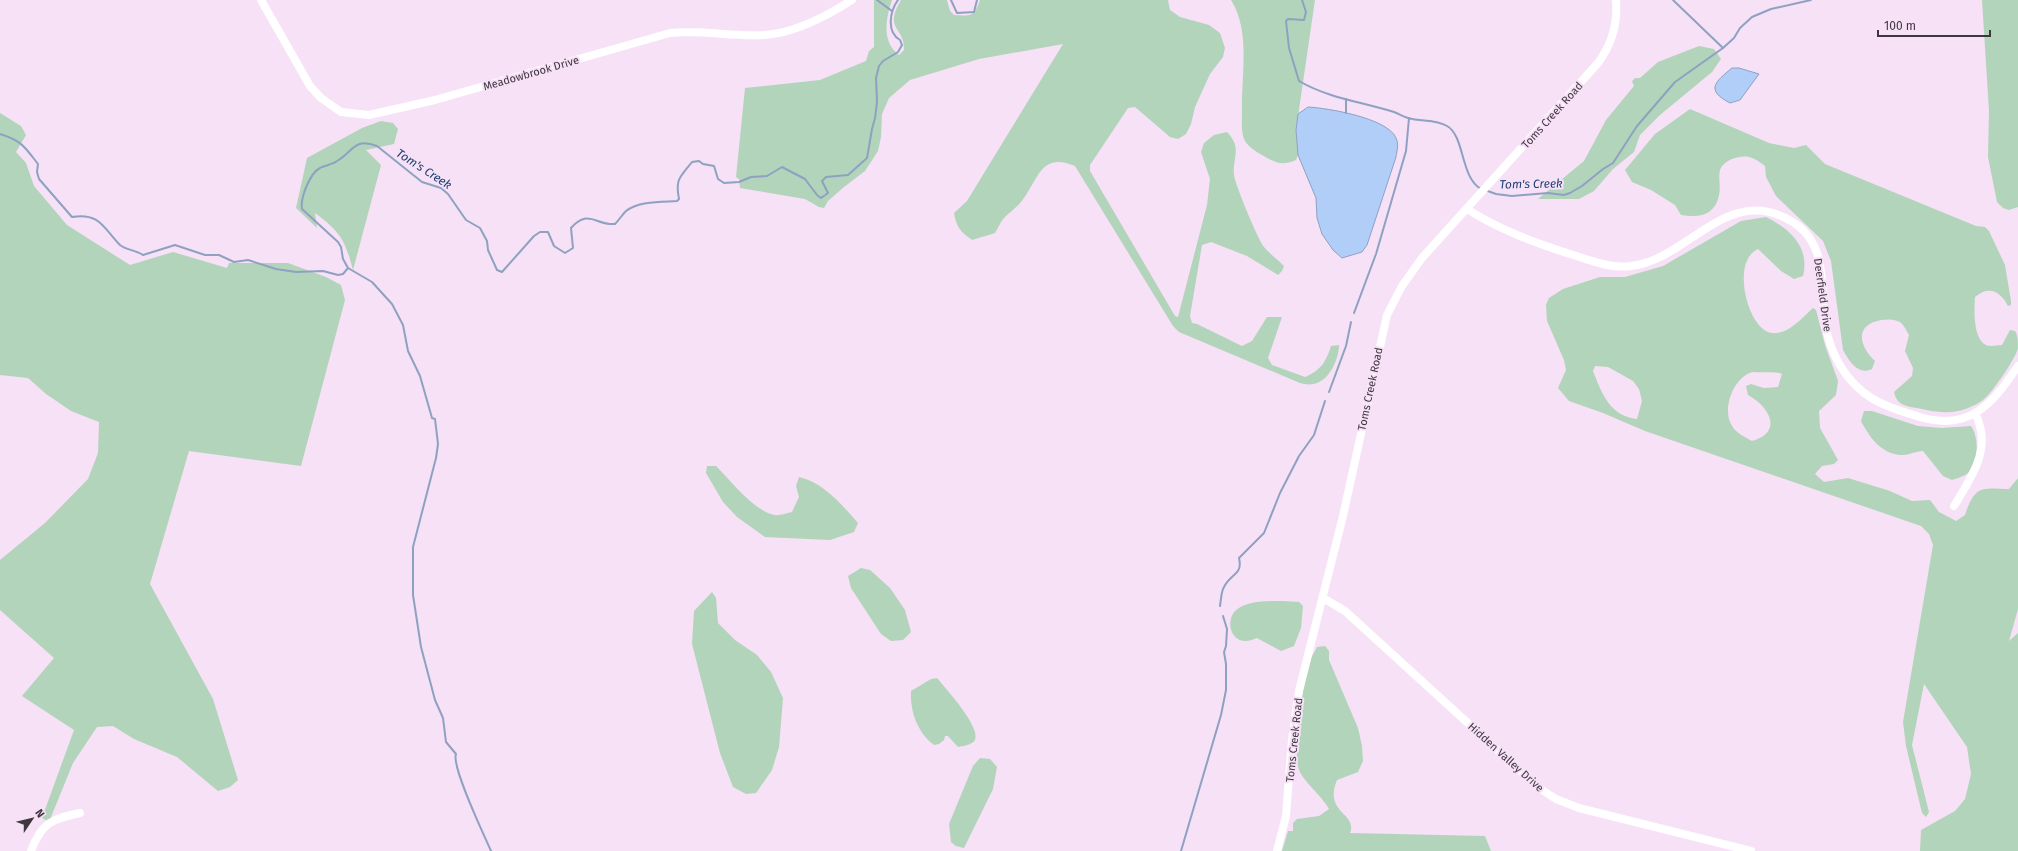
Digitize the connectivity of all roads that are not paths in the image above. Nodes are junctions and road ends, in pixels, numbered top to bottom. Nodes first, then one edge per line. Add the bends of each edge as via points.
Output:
1 (261, 0) edge
2 (852, 0) edge
3 (1616, 0) edge
4 (1467, 208) junction
5 (2018, 366) edge
6 (1974, 413) junction
7 (1954, 506) dead end
8 (1323, 598) junction
9 (80, 813) dead end
10 (31, 851) edge
11 (1277, 851) edge
12 (1751, 851) edge

1 - 2 street, Meadowbrook Drive via 317,94 341,112 369,115 435,100 670,33 694,31 760,35 786,32 832,13
3 - 4 street, Toms Creek Road via 1613,34 1605,53
4 - 6 street, Deerfield Drive via 1518,237 1616,267 1650,261 1723,218 1737,213 1762,211 1780,216 1802,230 1817,251 1828,334 1838,362 1856,386 1881,404 1929,419 1951,420
4 - 8 street, Toms Creek Road via 1409,275 1387,315
5 - 6 street, Deerfield Drive via 1997,396
6 - 7 street via 1982,433 1981,454 1976,469
8 - 11 street, Toms Creek Road via 1299,691 1286,816
8 - 12 street, Hidden Valley Drive via 1345,611 1539,788 1554,798 1581,808
9 - 10 street via 58,818 47,824 36,837

